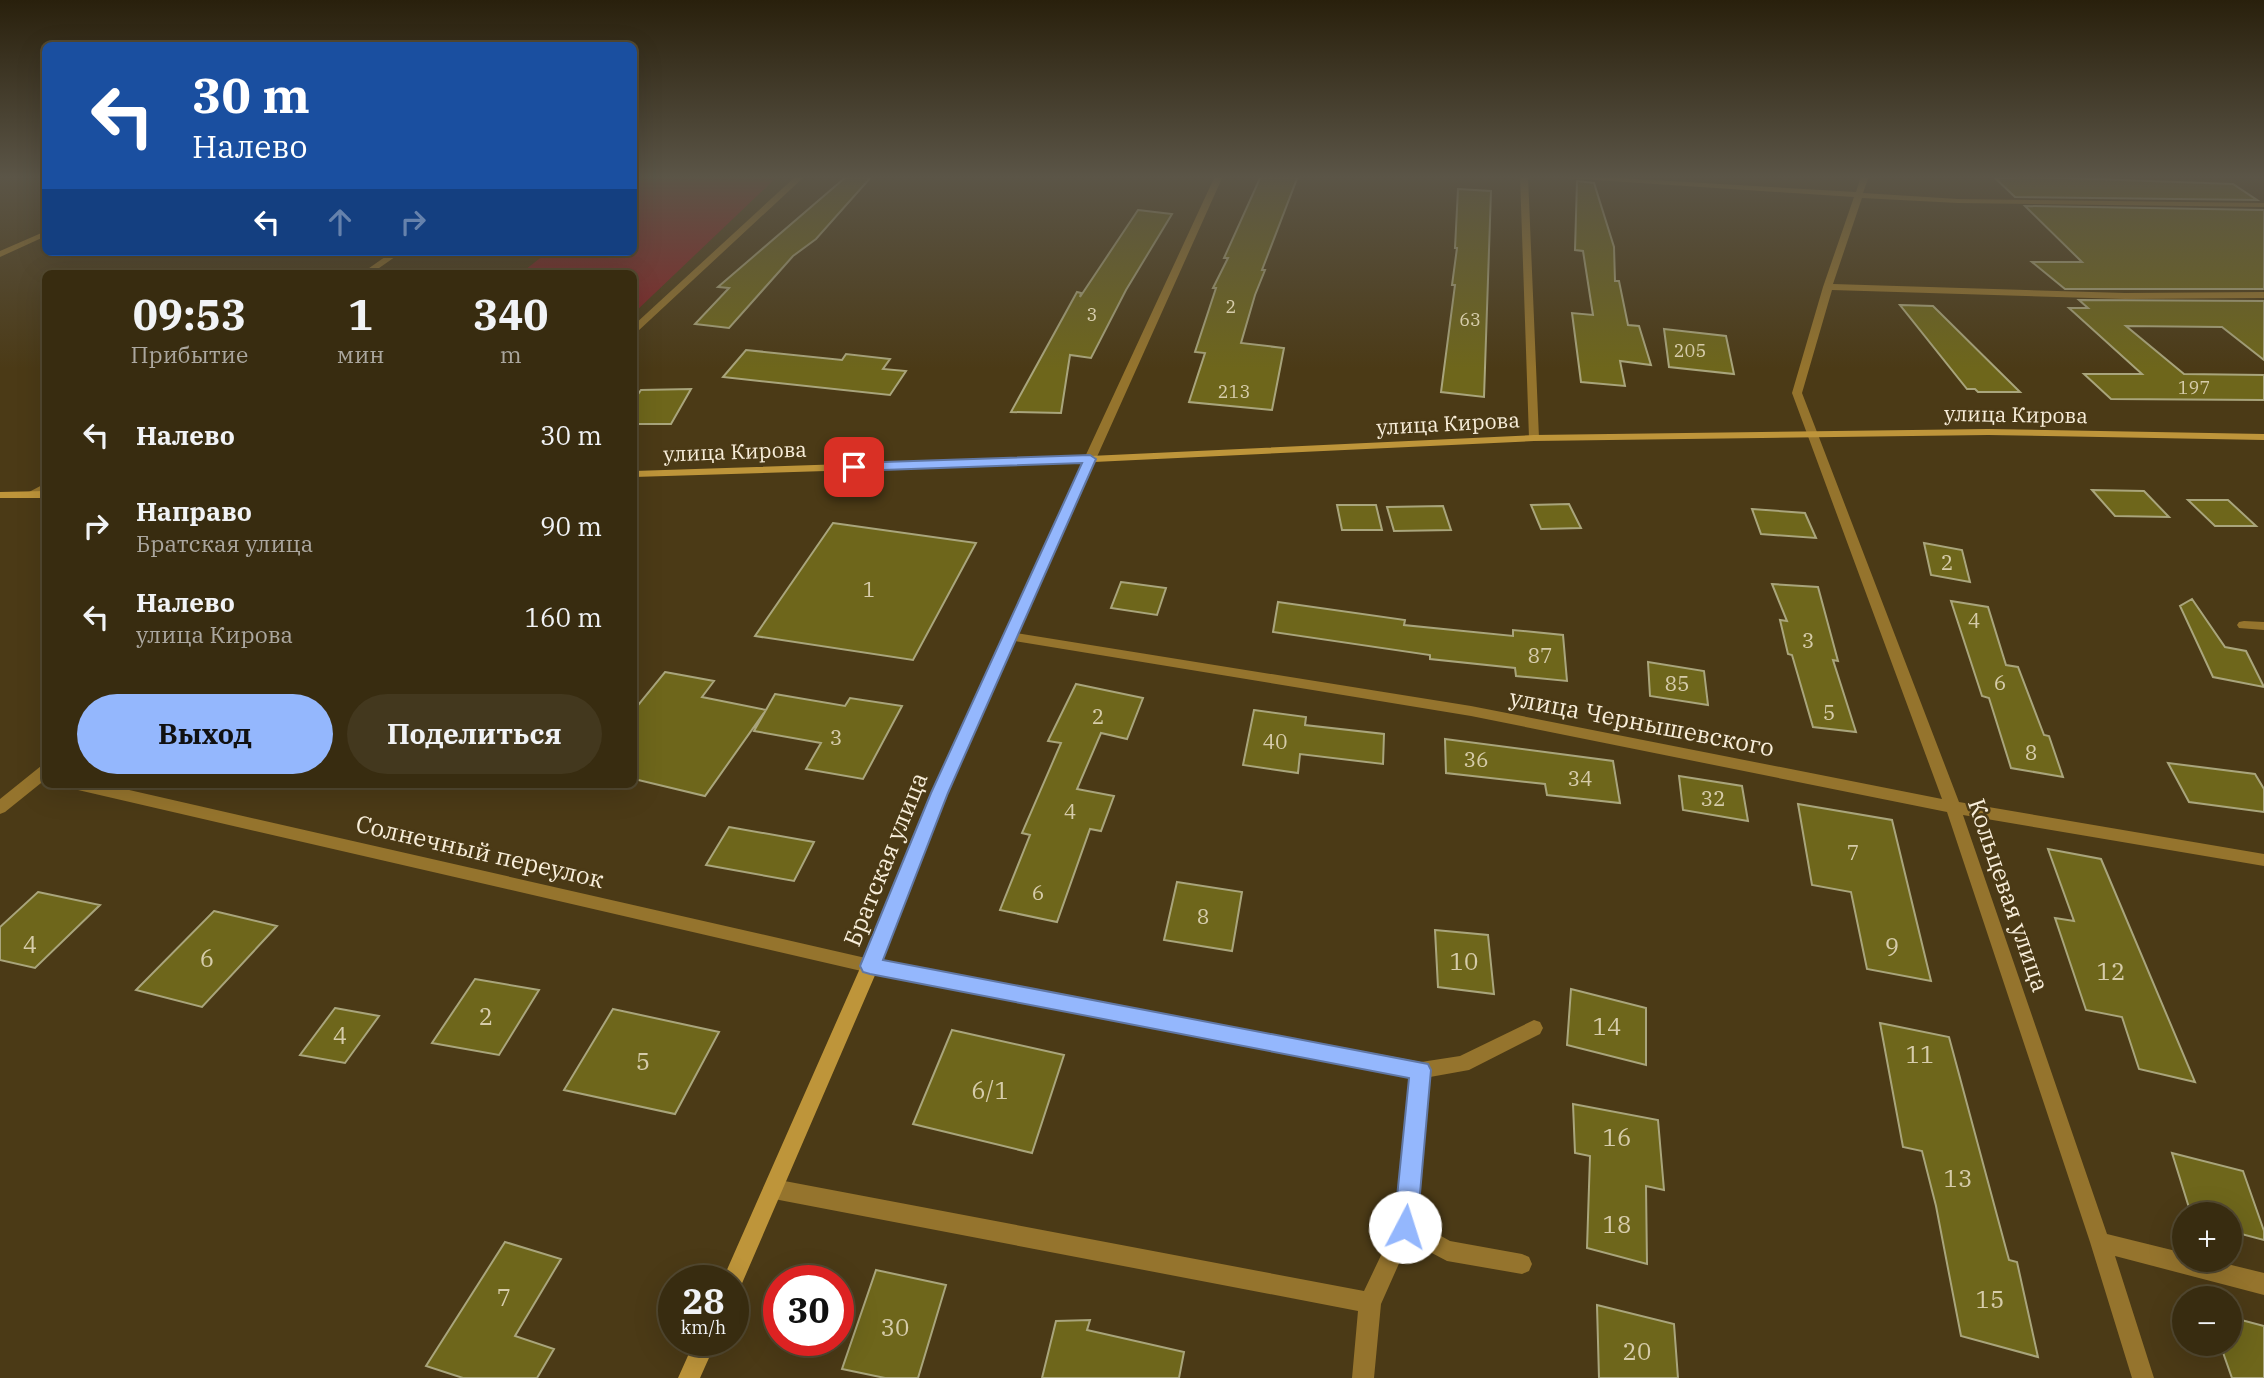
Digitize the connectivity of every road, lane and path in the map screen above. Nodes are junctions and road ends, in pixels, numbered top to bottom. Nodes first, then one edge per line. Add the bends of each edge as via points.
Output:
1 (30, 240) edge
2 (731, 240) edge
3 (1190, 240) edge
4 (1526, 240) edge
5 (1842, 240) edge
6 (0, 254) edge
7 (392, 256) edge
8 (371, 270) edge
9 (1828, 286) junction
10 (2264, 295) edge
11 (637, 327) edge
12 (1812, 433) junction
13 (2264, 437) edge
14 (1534, 438) junction
15 (1090, 459) junction
16 (637, 474) edge
17 (39, 494) edge
18 (0, 495) edge
19 (2244, 625) dead end
20 (2264, 626) edge
21 (1009, 636) junction
22 (42, 775) edge
23 (95, 788) edge
24 (1953, 807) junction
25 (0, 808) edge
26 (2264, 860) edge
27 (870, 966) junction
28 (1534, 1028) dead end
29 (1421, 1070) junction
30 (774, 1189) junction
31 (1405, 1227) junction
32 (2100, 1242) junction
33 (1522, 1264) dead end
34 (740, 1265) edge
35 (2264, 1284) edge
36 (1370, 1303) junction
37 (699, 1356) edge
38 (689, 1378) edge
39 (1363, 1378) edge
40 (2143, 1378) edge

1 - 6 street
2 - 11 street
3 - 15 street
4 - 14 street
5 - 9 street, Кольцевая улица
7 - 8 street
9 - 10 street via 2125,296
9 - 12 street, Кольцевая улица via 1797,393
12 - 13 main road, улица Кирова
12 - 14 main road, улица Кирова
12 - 24 street, Кольцевая улица
14 - 15 main road, улица Кирова
15 - 16 main road, улица Кирова
15 - 21 main road, Братская улица
17 - 18 main road
19 - 20 street
21 - 24 street, улица Чернышевского via 1471,711
21 - 27 main road, Братская улица via 939,793
22 - 25 street
23 - 27 street, Солнечный переулок
24 - 26 street, улица Чернышевского
24 - 32 street, Кольцевая улица
27 - 29 street, Солнечный переулок
27 - 30 main road, Братская улица
28 - 29 street, Солнечный переулок via 1462,1064
29 - 31 street
30 - 34 main road, Братская улица
30 - 36 street
31 - 33 street via 1447,1251
31 - 36 street
32 - 35 street
32 - 40 street, Кольцевая улица
36 - 39 street
37 - 38 main road

